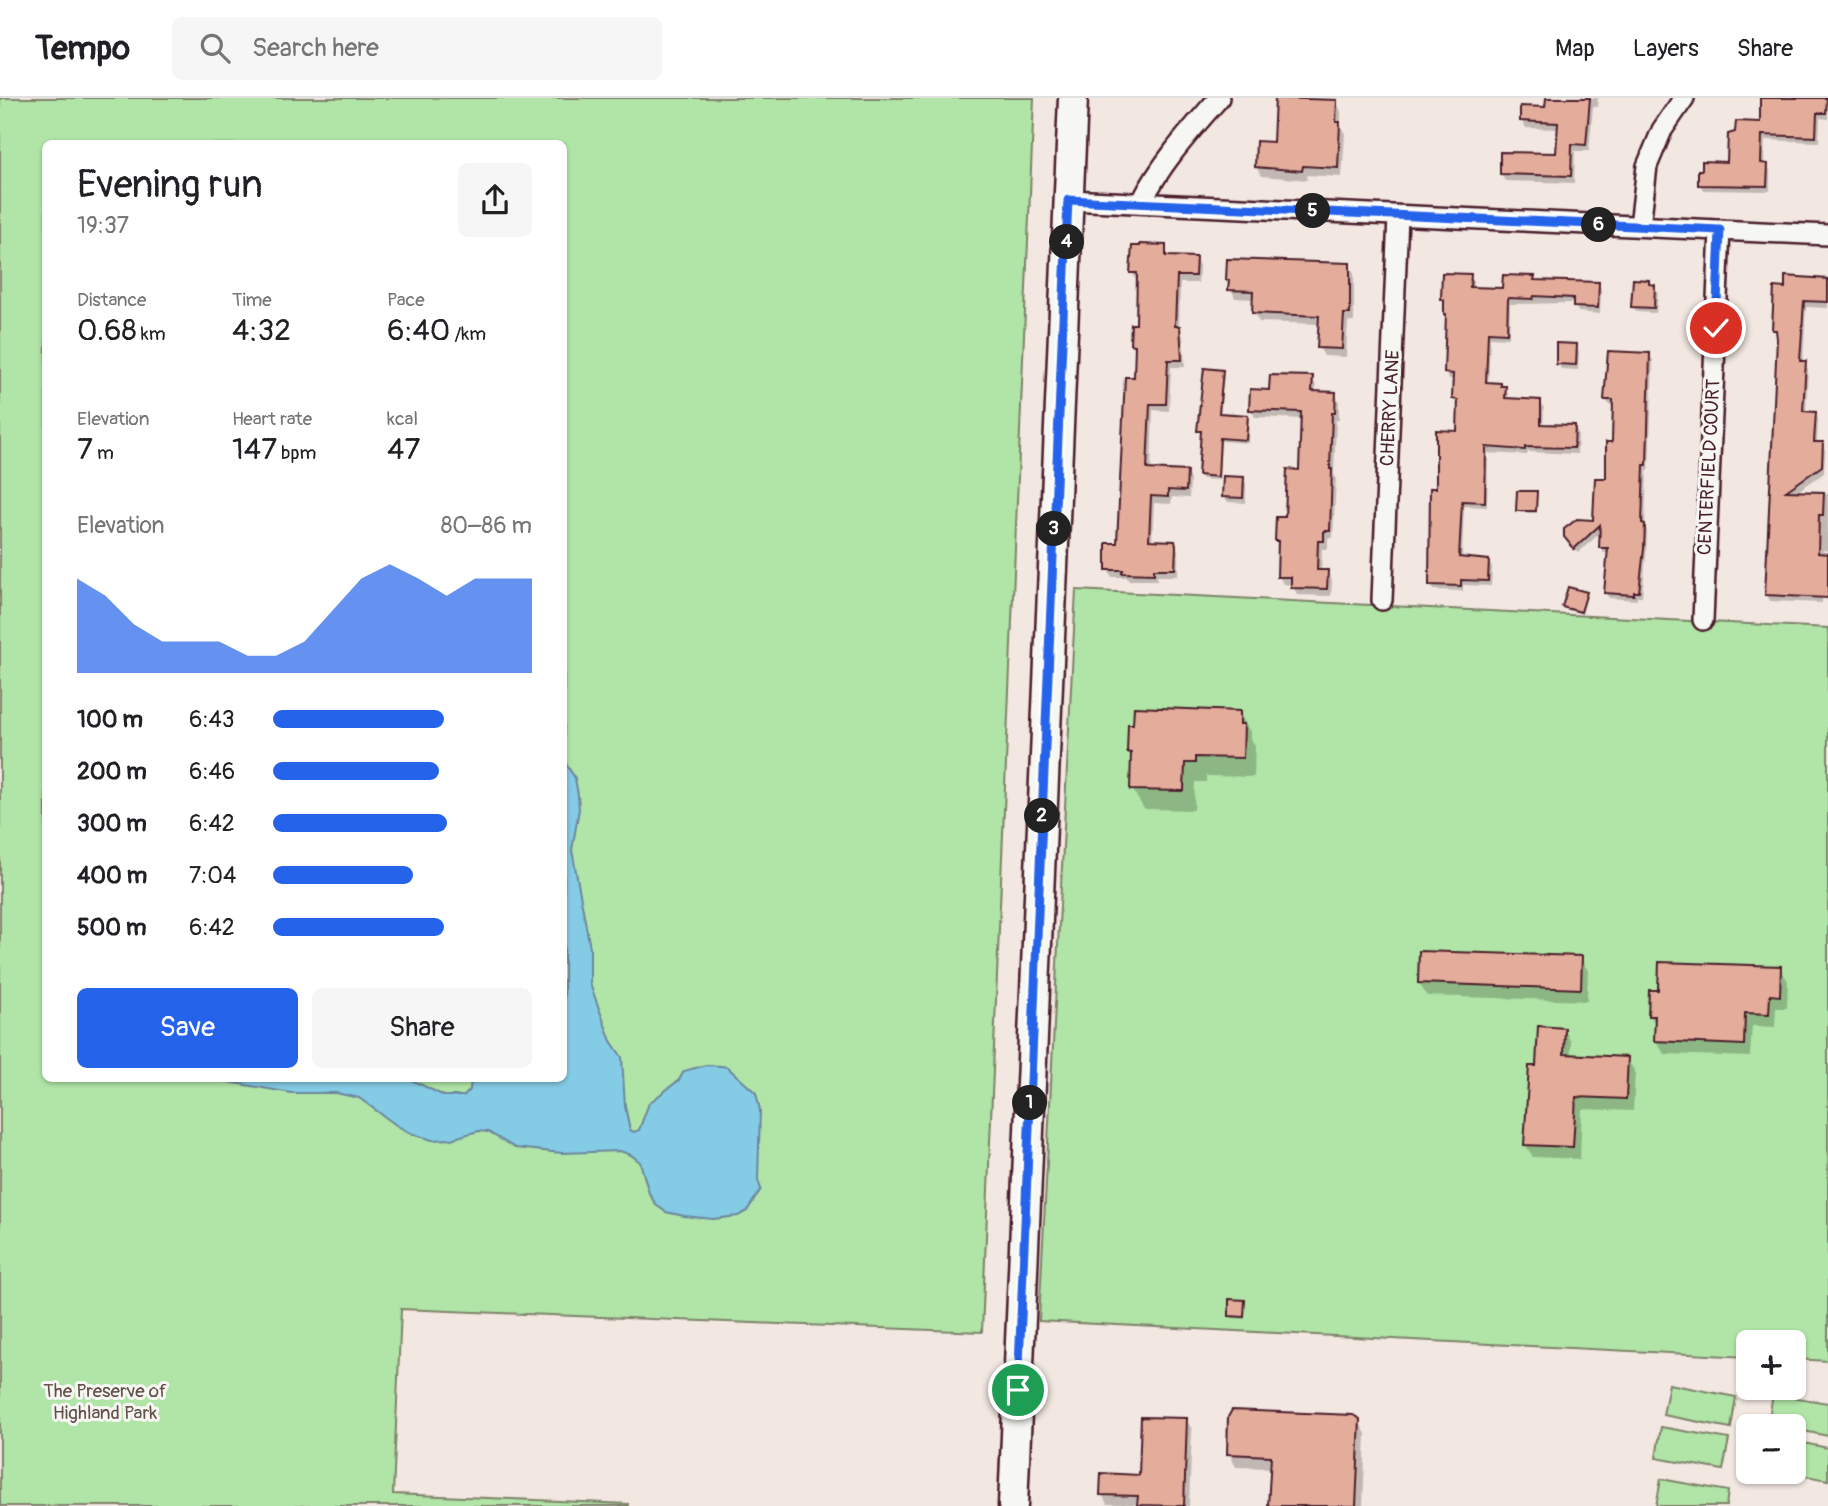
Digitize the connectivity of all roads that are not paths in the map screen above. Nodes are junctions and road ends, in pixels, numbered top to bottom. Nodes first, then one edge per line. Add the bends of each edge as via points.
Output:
1 (1073, 98) edge
2 (1219, 98) edge
3 (1684, 98) edge
4 (1068, 200) junction
5 (1141, 203) junction
6 (1398, 216) junction
7 (1640, 226) junction
8 (1720, 230) junction
9 (1828, 235) edge
10 (1382, 600) dead end
11 (1703, 620) dead end
12 (1013, 1506) edge

1 - 4 street
2 - 5 street via 1177,145
3 - 7 street via 1662,130 1647,166
4 - 5 street
4 - 12 street
5 - 6 street
6 - 7 street
6 - 10 street, CHERRY LANE
7 - 8 street
8 - 9 street
8 - 11 street, CENTERFIELD COURT

